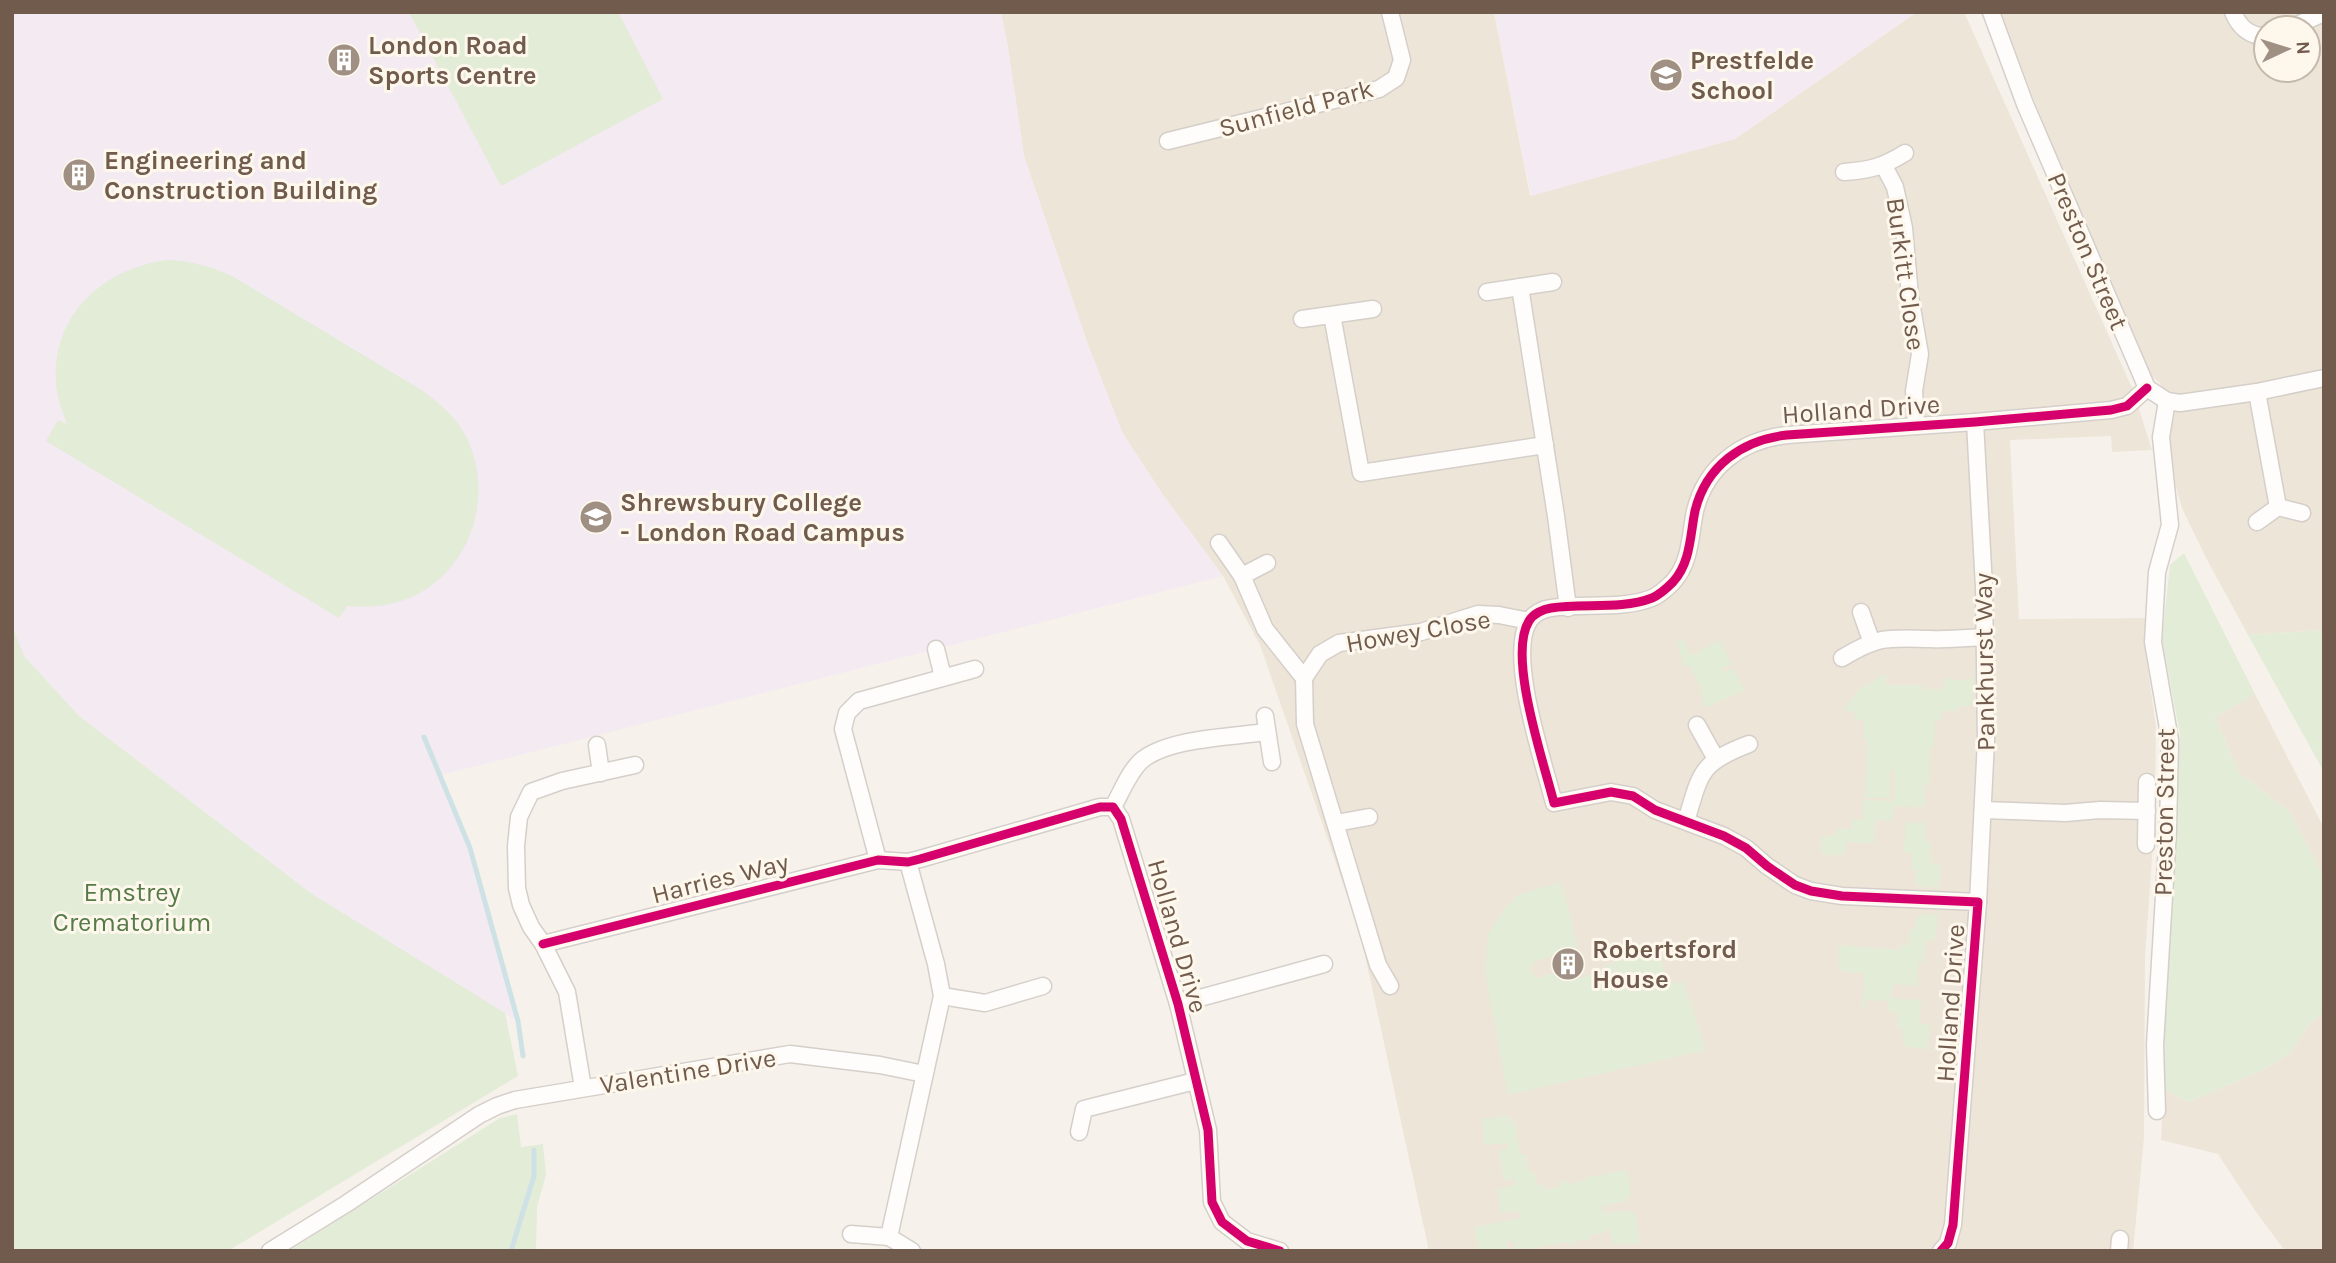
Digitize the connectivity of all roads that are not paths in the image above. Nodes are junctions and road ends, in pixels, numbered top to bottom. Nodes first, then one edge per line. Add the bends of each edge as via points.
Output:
1 (1390, 12) edge
2 (1991, 12) edge
3 (2233, 12) edge
4 (2252, 34) edge
5 (1168, 141) dead end
6 (1905, 153) dead end
7 (1884, 166) junction
8 (1844, 172) dead end
9 (1553, 282) dead end
10 (1520, 287) junction
11 (1487, 292) dead end
12 (1373, 309) dead end
13 (1332, 315) junction
14 (1302, 319) dead end
15 (2324, 378) edge
16 (2147, 388) junction
17 (2257, 392) junction
18 (2167, 401) junction
19 (1975, 422) junction
20 (1916, 426) junction
21 (1545, 445) junction
22 (2278, 507) junction
23 (2302, 513) dead end
24 (2257, 522) dead end
25 (1219, 543) dead end
26 (1267, 563) dead end
27 (1242, 576) junction
28 (1568, 608) junction
29 (1861, 612) dead end
30 (1528, 621) junction
31 (1985, 637) junction
32 (1872, 643) junction
33 (936, 649) dead end
34 (1842, 658) dead end
35 (975, 668) dead end
36 (943, 677) junction
37 (1304, 678) junction
38 (1697, 725) dead end
39 (1749, 744) dead end
40 (597, 745) dead end
41 (1716, 759) junction
42 (1272, 762) dead end
43 (635, 765) dead end
44 (601, 773) junction
45 (2147, 782) dead end
46 (1113, 807) junction
47 (1983, 810) junction
48 (2147, 811) junction
49 (1369, 817) dead end
50 (1686, 821) junction
51 (1336, 823) junction
52 (2146, 845) dead end
53 (878, 860) junction
54 (908, 862) junction
55 (1978, 902) junction
56 (543, 944) junction
57 (1324, 964) dead end
58 (1043, 986) dead end
59 (1390, 986) dead end
60 (942, 996) junction
61 (1178, 1004) junction
62 (924, 1074) junction
63 (1195, 1081) junction
64 (583, 1088) junction
65 (2157, 1111) dead end
66 (1079, 1132) dead end
67 (851, 1234) dead end
68 (889, 1237) junction
69 (1245, 1246) edge
70 (1950, 1248) edge
71 (270, 1251) edge
72 (912, 1251) edge
73 (1280, 1251) edge

1 - 5 street, Sunfield Park via 1402,60 1396,78 1379,89
2 - 16 street, Preston Street via 2025,104
3 - 4 street
6 - 7 street, Burkitt Close
7 - 8 street, Burkitt Close
7 - 20 street, Burkitt Close via 1895,187 1904,228 1920,354 1914,391
9 - 10 street
10 - 11 street
10 - 21 street
12 - 13 street
13 - 14 street
13 - 21 street via 1361,473
15 - 17 street
16 - 18 street
16 - 19 street, Holland Drive via 2127,406 2111,410
17 - 18 street
17 - 22 street
18 - 65 street, Preston Street via 2161,437 2169,525 2157,572 2153,642 2170,740 2155,1045
19 - 20 street, Holland Drive
19 - 31 street, Pankhurst Way
20 - 28 street, Holland Drive via 1778,436 1742,447 1710,477 1702,492 1685,564 1674,581 1654,597
21 - 28 street
22 - 23 street
22 - 24 street
25 - 27 street
26 - 27 street
27 - 37 street via 1265,629
28 - 30 street, Holland Drive via 1550,608
29 - 32 street
30 - 37 street, Howey Close via 1478,614 1421,632 1339,643 1320,654
30 - 50 street, Holland Drive via 1522,641 1522,677 1554,803 1622,792
31 - 32 street via 1895,637
31 - 47 street, Pankhurst Way
32 - 34 street
33 - 36 street
35 - 36 street
36 - 53 street via 859,701 847,713 843,729
37 - 51 street via 1305,724
38 - 41 street
39 - 41 street
40 - 44 street
41 - 50 street via 1706,768
42 - 46 street via 1265,724 1176,745 1140,762
43 - 44 street
44 - 56 street via 531,792 519,817 517,888 531,928
45 - 48 street
46 - 54 street
46 - 61 street, Holland Drive via 1121,819
47 - 48 street
47 - 55 street, Pankhurst Way
48 - 52 street
49 - 51 street
50 - 55 street, Holland Drive via 1746,848 1795,885 1811,891
51 - 59 street via 1378,965
53 - 54 street, Harries Way
53 - 56 street, Harries Way
54 - 60 street
55 - 70 street, Holland Drive
56 - 64 street via 567,992
57 - 61 street
58 - 60 street via 985,1003
60 - 62 street
61 - 63 street, Holland Drive
62 - 64 street, Valentine Drive via 790,1054
62 - 68 street
63 - 66 street via 1084,1110
63 - 69 street, Holland Drive via 1208,1130 1212,1202 1222,1222
64 - 71 street, Valentine Drive via 497,1105
67 - 68 street
68 - 72 street
69 - 73 street, Holland Drive

